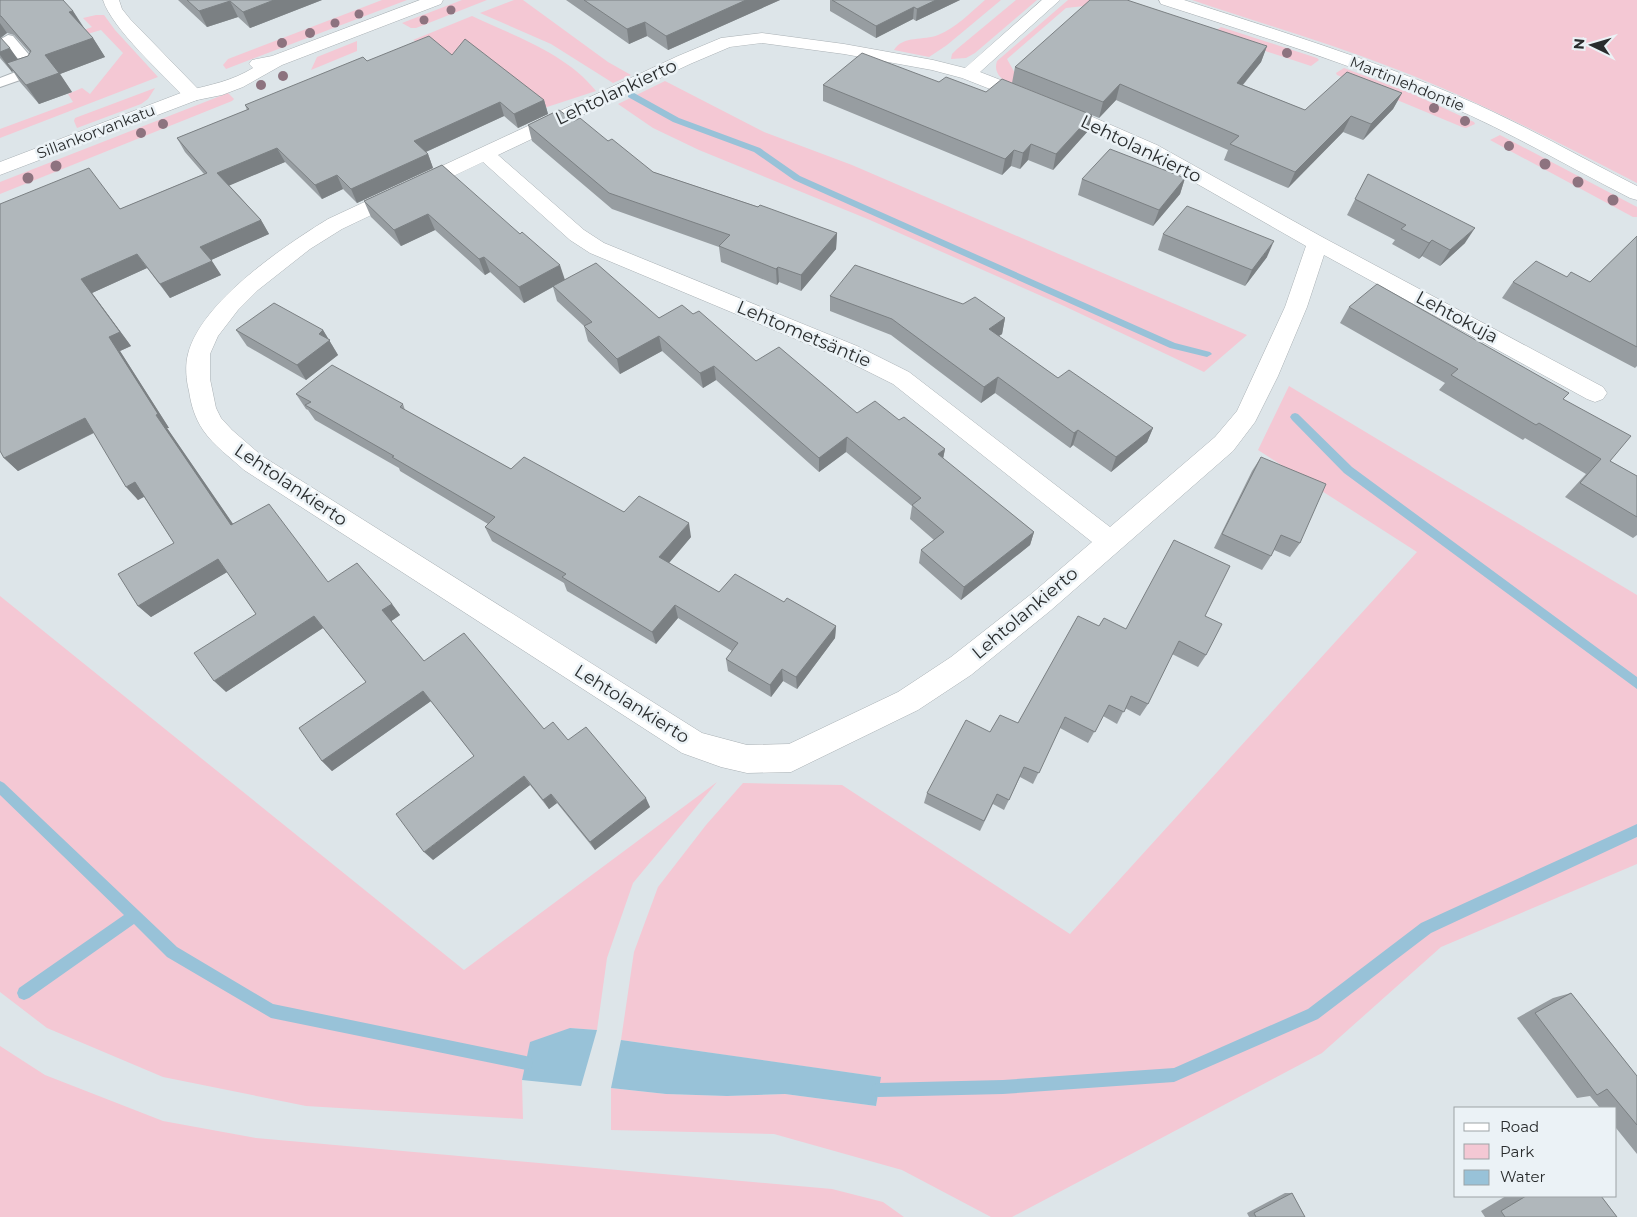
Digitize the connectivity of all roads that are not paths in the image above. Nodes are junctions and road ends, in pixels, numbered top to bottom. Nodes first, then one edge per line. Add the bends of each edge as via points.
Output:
1 (110, 0) edge
2 (435, 0) edge
3 (1052, 0) edge
4 (1167, 0) edge
5 (8, 39) edge
6 (968, 74) junction
7 (0, 83) edge
8 (193, 95) junction
9 (484, 153) junction
10 (0, 169) edge
11 (1637, 194) edge
12 (1317, 243) junction
13 (1595, 393) dead end
14 (1110, 541) junction

1 - 8 street via 124,23
2 - 8 street, Sillankorvankatu via 276,61 259,74 213,93
3 - 6 street
4 - 11 street, Martinlehdontie via 1305,45 1430,92
5 - 7 lane via 35,70
6 - 9 street, Lehtolankierto via 798,42 762,38 727,42
6 - 12 street, Lehtolankierto via 1150,149
8 - 10 street, Sillankorvankatu
9 - 14 street, Lehtometsäntie via 577,235 597,248 850,352 901,378
9 - 14 street, Lehtolankierto via 335,224 281,259 250,285 208,334 199,354 198,379 204,408 223,437 253,463 669,728 721,753 747,759 791,758 908,701 961,666 1040,603
12 - 13 street, Lehtokuja
12 - 14 street, Lehtolankierto via 1296,307 1246,416 1224,444

